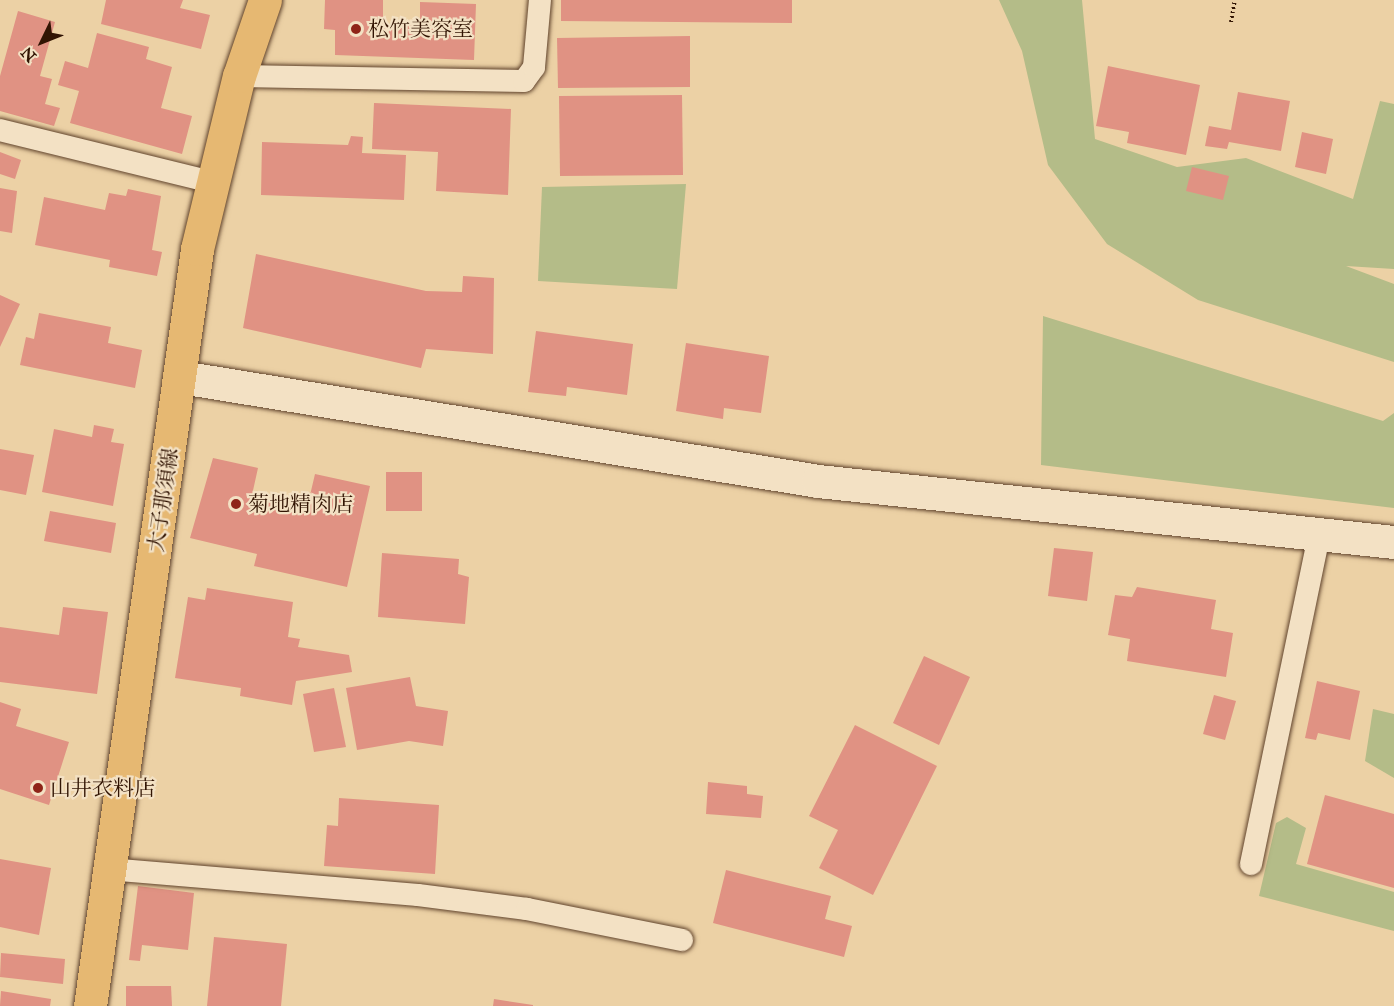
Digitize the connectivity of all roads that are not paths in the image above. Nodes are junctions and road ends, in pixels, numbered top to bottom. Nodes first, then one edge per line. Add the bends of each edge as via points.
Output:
1 (265, 0) edge
2 (540, 0) edge
3 (239, 76) junction
4 (0, 130) edge
5 (212, 182) junction
6 (181, 377) junction
7 (1320, 532) junction
8 (1394, 542) edge
9 (1251, 864) dead end
10 (108, 869) junction
11 (682, 940) dead end
12 (90, 1006) edge

1 - 3 main road, 大子那須線
2 - 3 lane via 534,67 524,81
3 - 5 main road, 大子那須線
4 - 5 lane
5 - 6 main road, 大子那須線
6 - 7 street via 818,481
6 - 10 main road, 大子那須線
7 - 8 street
7 - 9 lane
10 - 11 lane via 418,895 527,909
10 - 12 main road, 大子那須線

